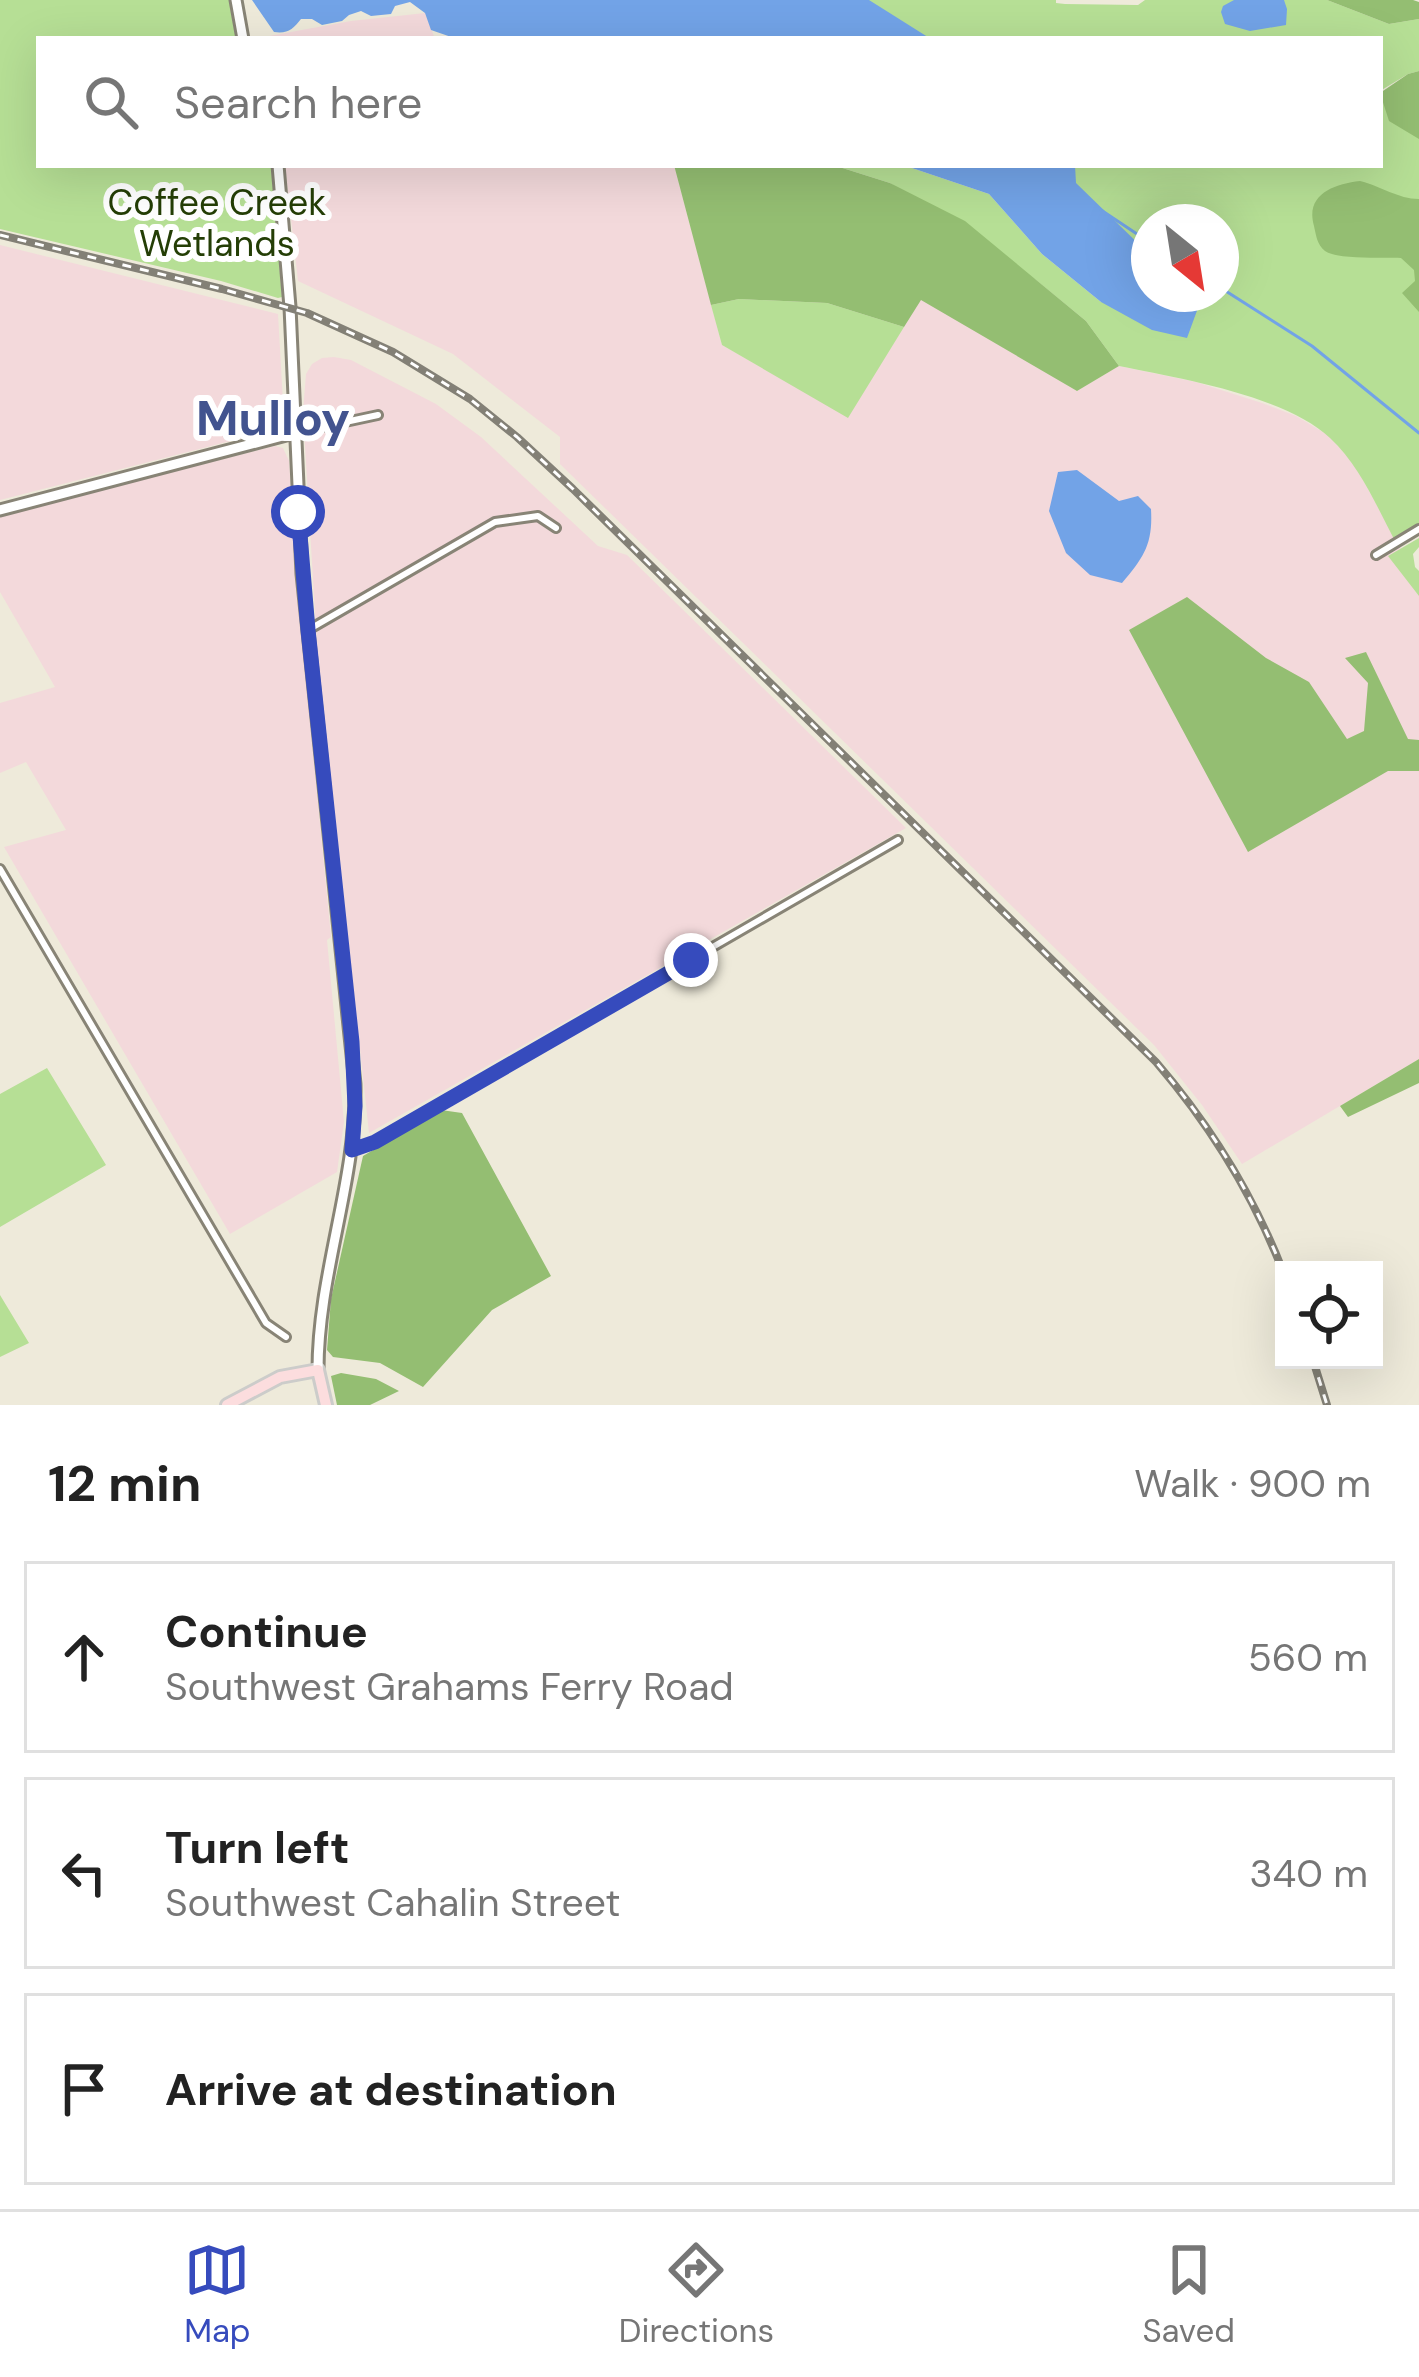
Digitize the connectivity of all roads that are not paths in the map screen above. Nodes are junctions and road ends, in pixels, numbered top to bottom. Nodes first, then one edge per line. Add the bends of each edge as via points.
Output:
1 (236, 0) edge
2 (242, 36) edge
3 (278, 168) edge
4 (378, 415) dead end
5 (294, 433) junction
6 (0, 510) edge
7 (556, 528) dead end
8 (1419, 529) edge
9 (1376, 555) dead end
10 (308, 630) junction
11 (898, 839) dead end
12 (0, 869) edge
13 (352, 1150) junction
14 (286, 1337) dead end
15 (318, 1370) junction
16 (226, 1405) edge
17 (326, 1405) edge

1 - 2 main road
3 - 5 main road
4 - 5 street
5 - 6 main road
5 - 10 main road
7 - 10 street via 538,516 495,522
8 - 9 street
10 - 13 main road via 352,1042
11 - 13 street
12 - 14 street via 266,1323
13 - 15 main road via 321,1309
15 - 16 main road via 280,1377
15 - 17 main road

